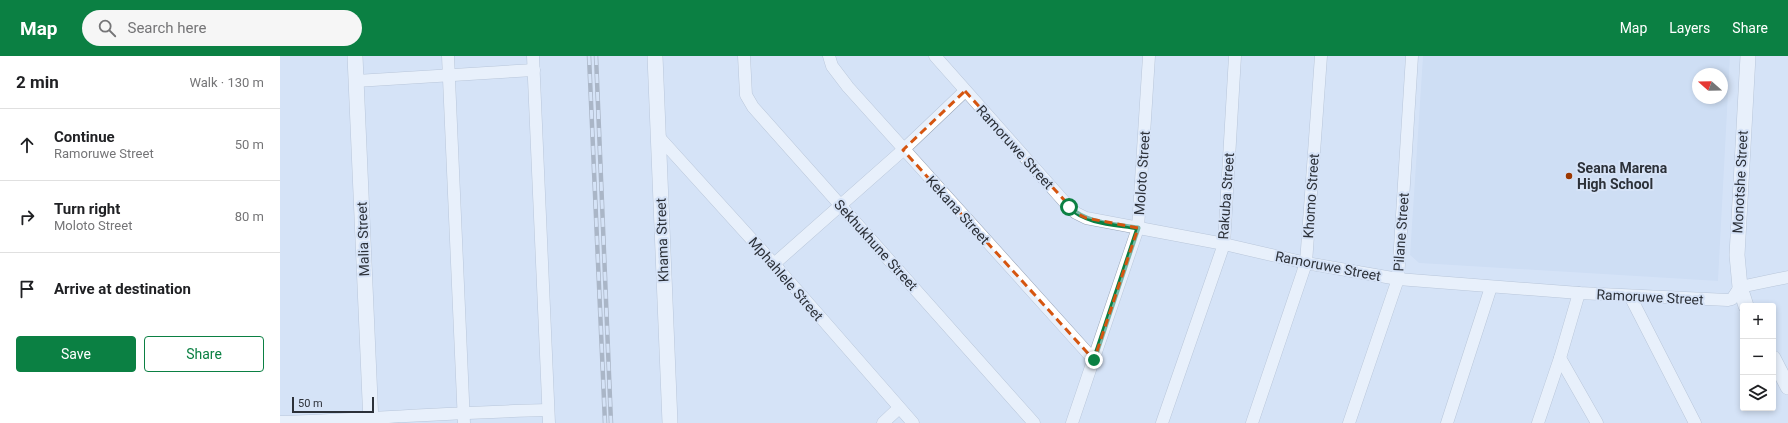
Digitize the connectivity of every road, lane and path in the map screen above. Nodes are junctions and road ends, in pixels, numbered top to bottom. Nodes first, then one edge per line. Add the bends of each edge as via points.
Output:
1 (356, 56) edge
2 (448, 56) edge
3 (533, 56) edge
4 (655, 56) edge
5 (744, 56) edge
6 (829, 56) edge
7 (935, 56) edge
8 (1149, 56) edge
9 (1235, 56) edge
10 (1321, 56) edge
11 (1412, 56) edge
12 (1748, 56) edge
13 (534, 70) junction
14 (449, 76) junction
15 (356, 81) junction
16 (965, 92) junction
17 (658, 136) junction
18 (903, 150) junction
19 (840, 205) junction
20 (1138, 228) junction
21 (1224, 244) junction
22 (1306, 263) junction
23 (774, 264) junction
24 (1788, 277) edge
25 (1398, 279) junction
26 (1491, 287) junction
27 (1740, 287) junction
28 (1580, 293) junction
29 (1630, 296) junction
30 (1745, 303) edge
31 (1560, 358) junction
32 (1094, 360) junction
33 (1776, 364) edge
34 (1788, 387) edge
35 (899, 408) junction
36 (548, 410) junction
37 (464, 418) edge
38 (371, 421) edge
39 (280, 422) edge
40 (549, 423) edge
41 (670, 423) edge
42 (882, 423) edge
43 (913, 423) edge
44 (1034, 423) edge
45 (1072, 423) edge
46 (1162, 423) edge
47 (1252, 423) edge
48 (1349, 423) edge
49 (1447, 423) edge
50 (1538, 423) edge
51 (1597, 423) edge
52 (1695, 423) edge

1 - 15 street, Malia Street
2 - 14 street
3 - 13 street
4 - 17 street, Khama Street
5 - 19 street, Sekhukhune Street via 746,95 753,107
6 - 18 street, Kekana Street via 837,73
7 - 16 street, Ramoruwe Street
8 - 20 street, Moloto Street
9 - 21 street, Rakuba Street
10 - 22 street, Khomo Street
11 - 25 street, Pilane Street
12 - 27 street, Monotshe Street via 1737,255
13 - 14 street
13 - 36 street
14 - 15 street
14 - 37 street
15 - 38 street, Malia Street
16 - 18 street
16 - 20 street, Ramoruwe Street via 1076,213 1086,218
17 - 23 street, Mphahlele Street
17 - 41 street, Khama Street
18 - 19 street
18 - 32 street, Kekana Street
19 - 23 street
19 - 44 street, Sekhukhune Street
20 - 21 street, Ramoruwe Street
20 - 32 street, Moloto Street
21 - 22 street, Ramoruwe Street
21 - 46 street, Rakuba Street
22 - 25 street, Ramoruwe Street
22 - 47 street, Khomo Street
23 - 35 street, Mphahlele Street
24 - 27 street
25 - 26 street, Ramoruwe Street
25 - 48 street, Pilane Street
26 - 28 street, Ramoruwe Street
26 - 49 street
27 - 29 street, Ramoruwe Street via 1732,299 1728,300
27 - 30 street, Monotshe Street
28 - 29 street, Ramoruwe Street
28 - 31 street
29 - 52 street
31 - 50 street
31 - 51 street
32 - 45 street, Moloto Street
33 - 34 street
35 - 42 street
35 - 43 street, Mphahlele Street
36 - 37 street
36 - 40 street
37 - 38 street
38 - 39 street

